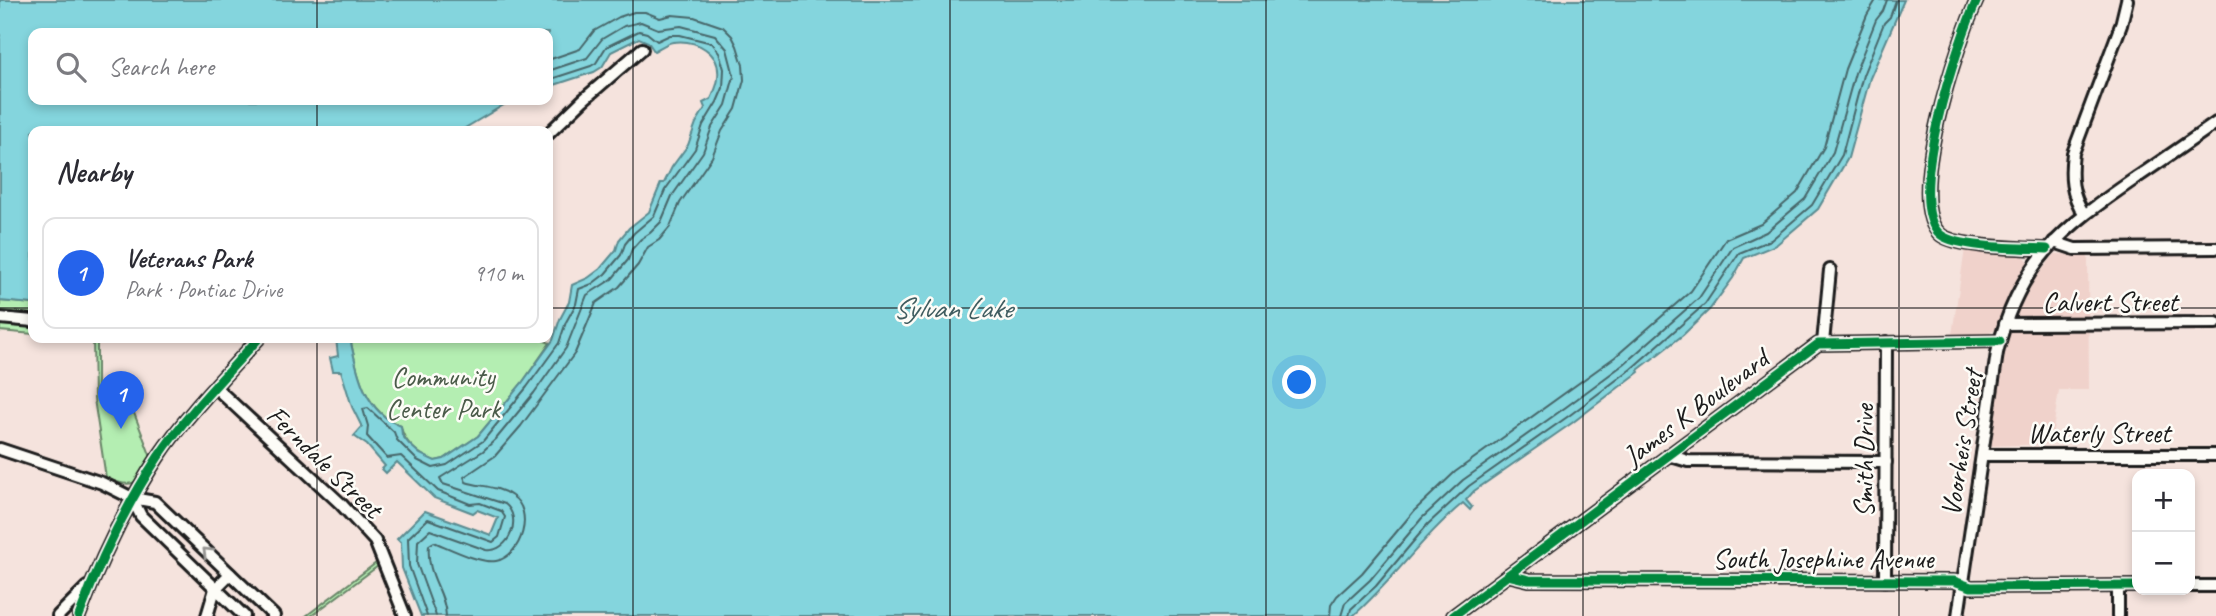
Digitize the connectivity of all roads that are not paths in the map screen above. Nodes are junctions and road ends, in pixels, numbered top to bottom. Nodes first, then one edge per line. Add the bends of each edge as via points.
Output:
1 (1977, 0) edge
2 (2127, 0) edge
3 (642, 49) dead end
4 (2216, 122) edge
5 (553, 129) edge
6 (2084, 214) junction
7 (2050, 246) junction
8 (2216, 248) edge
9 (1830, 270) dead end
10 (0, 318) edge
11 (28, 321) edge
12 (2216, 323) edge
13 (2005, 324) junction
14 (2000, 341) junction
15 (1886, 342) junction
16 (255, 343) edge
17 (1823, 343) junction
18 (215, 387) junction
19 (0, 449) edge
20 (1668, 455) junction
21 (1982, 455) junction
22 (2216, 455) edge
23 (1886, 462) junction
24 (132, 498) junction
25 (230, 574) junction
26 (1508, 575) junction
27 (1885, 581) junction
28 (92, 583) junction
29 (1963, 584) junction
30 (2118, 586) junction
31 (2132, 586) edge
32 (2195, 586) edge
33 (2216, 586) edge
34 (215, 589) junction
35 (58, 616) edge
36 (79, 616) edge
37 (207, 616) edge
38 (244, 616) edge
39 (274, 616) edge
40 (405, 616) edge
41 (1453, 616) edge
42 (1958, 616) edge
43 (2118, 616) edge

1 - 7 street via 1939,116 1927,192 1930,219 1943,237 1961,243
2 - 6 street via 2073,153 2072,190
3 - 5 street
4 - 6 street, Voorheis Street
6 - 7 street, Voorheis Street
7 - 8 street
7 - 13 street, Voorheis Street via 2027,277
9 - 17 street
10 - 11 street
12 - 13 street, Calvert Street
13 - 14 street, Voorheis Street
14 - 15 street
14 - 21 street, Voorheis Street
15 - 17 street
15 - 23 street, Smith Drive
16 - 18 street
17 - 20 street, James K Boulevard
18 - 24 street
18 - 40 street, Ferndale Street via 368,533 380,551
19 - 24 street
20 - 23 street via 1688,461
20 - 26 street, James K Boulevard
21 - 22 street, Waterly Street
21 - 29 street, Voorheis Street
23 - 27 street, Smith Drive
25 -> 24 street via 156,503
24 - 28 street
24 - 34 street via 141,516
25 - 34 street
25 - 39 street
26 - 27 street, South Josephine Avenue via 1529,580
26 - 41 street, James K Boulevard
27 - 29 street, South Josephine Avenue
28 - 35 street
28 - 36 street
29 - 30 street, South Josephine Avenue
29 - 42 street, Voorheis Street
30 - 31 street, South Josephine Avenue
30 - 43 street
32 - 33 street
34 - 37 street
34 - 38 street

